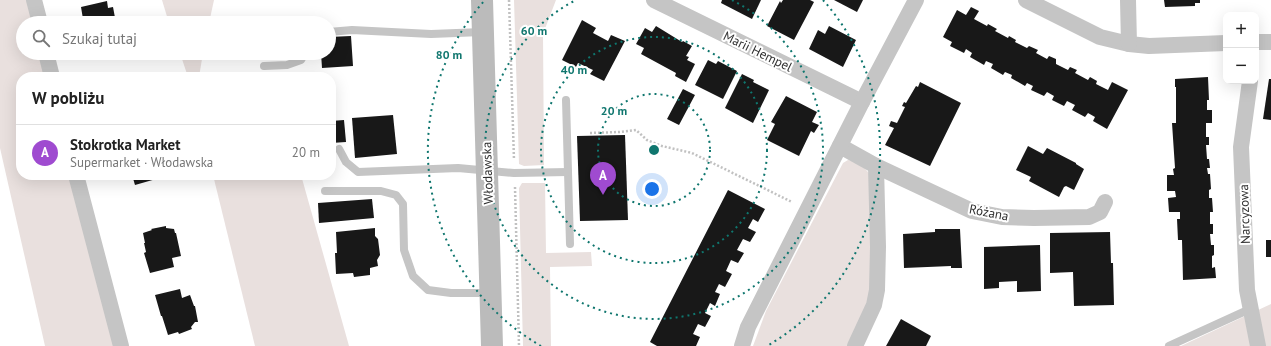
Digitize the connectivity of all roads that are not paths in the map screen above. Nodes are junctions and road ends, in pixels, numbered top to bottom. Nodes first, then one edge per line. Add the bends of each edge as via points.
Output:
1 (34, 0) edge
2 (482, 0) edge
3 (654, 0) edge
4 (916, 0) edge
5 (1026, 0) edge
6 (1128, 0) edge
7 (38, 16) edge
8 (336, 31) edge
9 (483, 32) junction
10 (1259, 42) edge
11 (1271, 42) edge
12 (1223, 43) edge
13 (1129, 44) junction
14 (48, 60) edge
15 (301, 60) edge
16 (264, 66) dead end
17 (51, 72) edge
18 (1250, 84) edge
19 (566, 100) dead end
20 (862, 102) junction
21 (840, 146) junction
22 (339, 149) dead end
23 (876, 166) junction
24 (487, 171) junction
25 (568, 172) junction
26 (77, 180) edge
27 (325, 192) dead end
28 (1105, 202) dead end
29 (570, 244) dead end
30 (491, 293) junction
31 (1250, 309) junction
32 (120, 346) edge
33 (492, 346) edge
34 (742, 346) edge
35 (855, 346) edge
36 (1169, 346) edge
37 (1258, 346) edge

1 - 7 street
2 - 9 main road, Włodawska
3 - 20 street, Marii Hempel
4 - 20 street
5 - 13 street via 1100,37
6 - 13 street
8 - 9 lane via 431,34
9 - 24 main road, Włodawska
10 - 11 street
12 - 13 street via 1149,46
14 - 17 street
15 - 16 lane via 287,65
18 - 31 street, Narcyzowa via 1241,147
19 - 25 lane
20 - 21 street
21 - 23 street, Różana
21 - 34 street via 748,327
22 - 24 lane via 346,162 358,172 458,168
23 - 28 street, Różana via 972,211 1002,217 1089,217 1100,212
23 - 35 street via 877,290 874,305
24 - 25 lane
24 - 30 main road, Włodawska
25 - 29 lane
26 - 32 street
27 - 30 lane via 381,191 396,195 403,204 404,250 413,276 428,290
30 - 33 main road, Włodawska
31 - 36 lane
31 - 37 street, Narcyzowa

